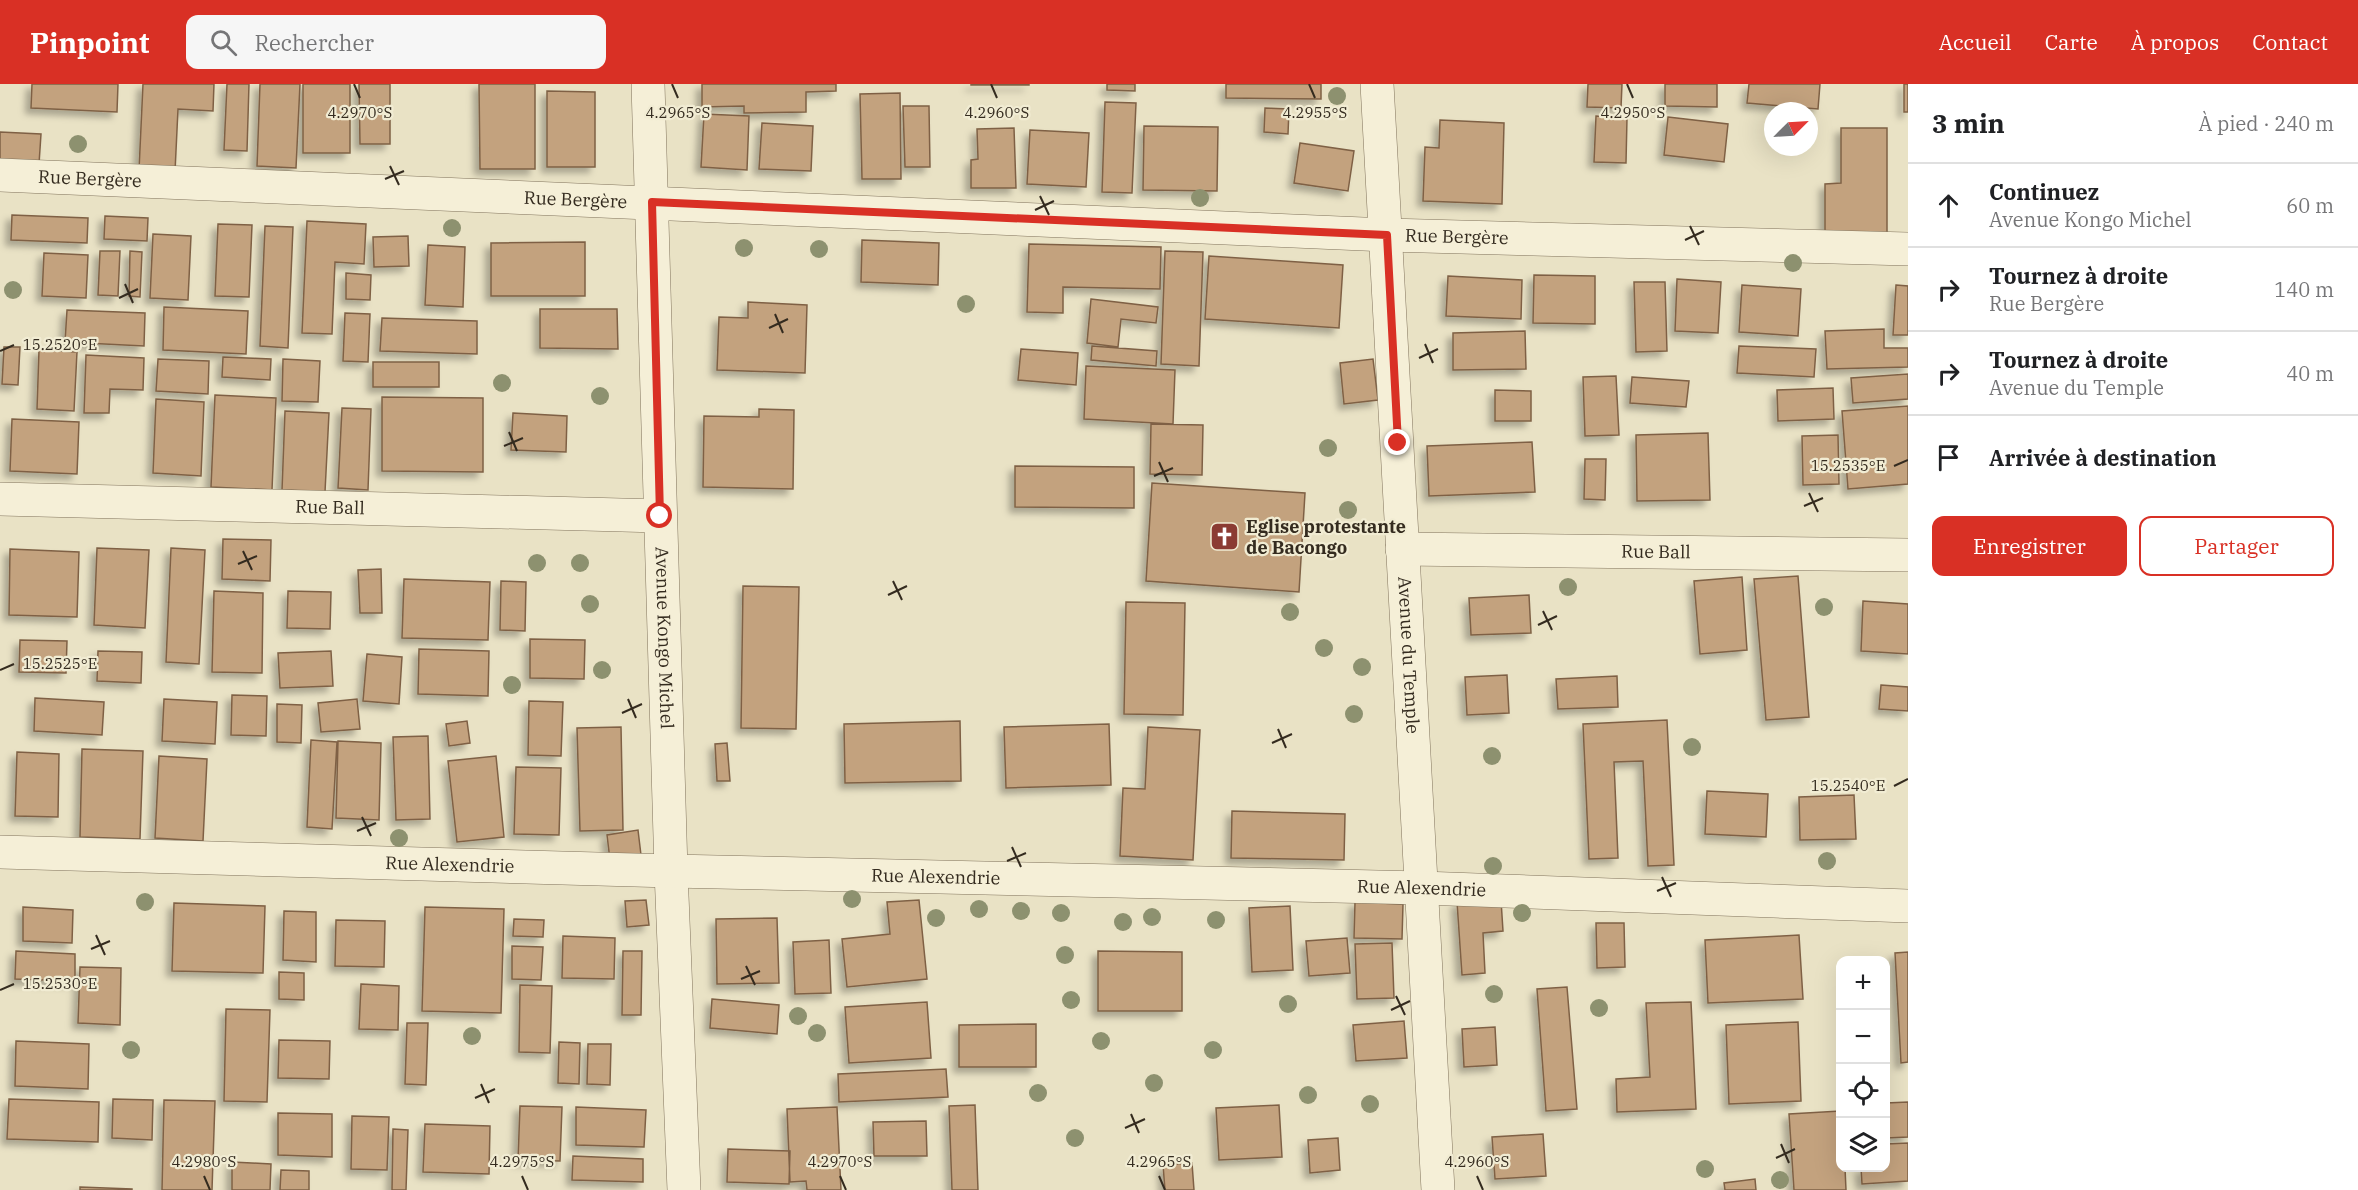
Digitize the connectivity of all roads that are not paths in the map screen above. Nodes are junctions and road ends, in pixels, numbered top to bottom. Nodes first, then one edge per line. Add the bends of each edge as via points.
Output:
1 (648, 84) edge
2 (1377, 84) edge
3 (0, 175) edge
4 (652, 202) junction
5 (1387, 235) junction
6 (1908, 249) edge
7 (0, 499) edge
8 (660, 516) junction
9 (1402, 549) junction
10 (1908, 555) edge
11 (0, 852) edge
12 (671, 872) junction
13 (1422, 888) junction
14 (1908, 906) edge
15 (684, 1190) edge
16 (1438, 1190) edge

1 - 4 street, Avenue Kongo Michel
2 - 5 street, Avenue du Temple
3 - 4 street, Rue Bergère
4 - 5 street, Rue Bergère
4 - 8 street, Avenue Kongo Michel
5 - 6 street, Rue Bergère
5 - 9 street, Avenue du Temple
7 - 8 street, Rue Ball
8 - 12 street, Avenue Kongo Michel
9 - 10 street, Rue Ball
9 - 13 street, Avenue du Temple
11 - 12 street, Rue Alexendrie
12 - 13 street, Rue Alexendrie
12 - 15 street, Avenue Kongo Michel
13 - 14 street, Rue Alexendrie
13 - 16 street, Avenue du Temple

